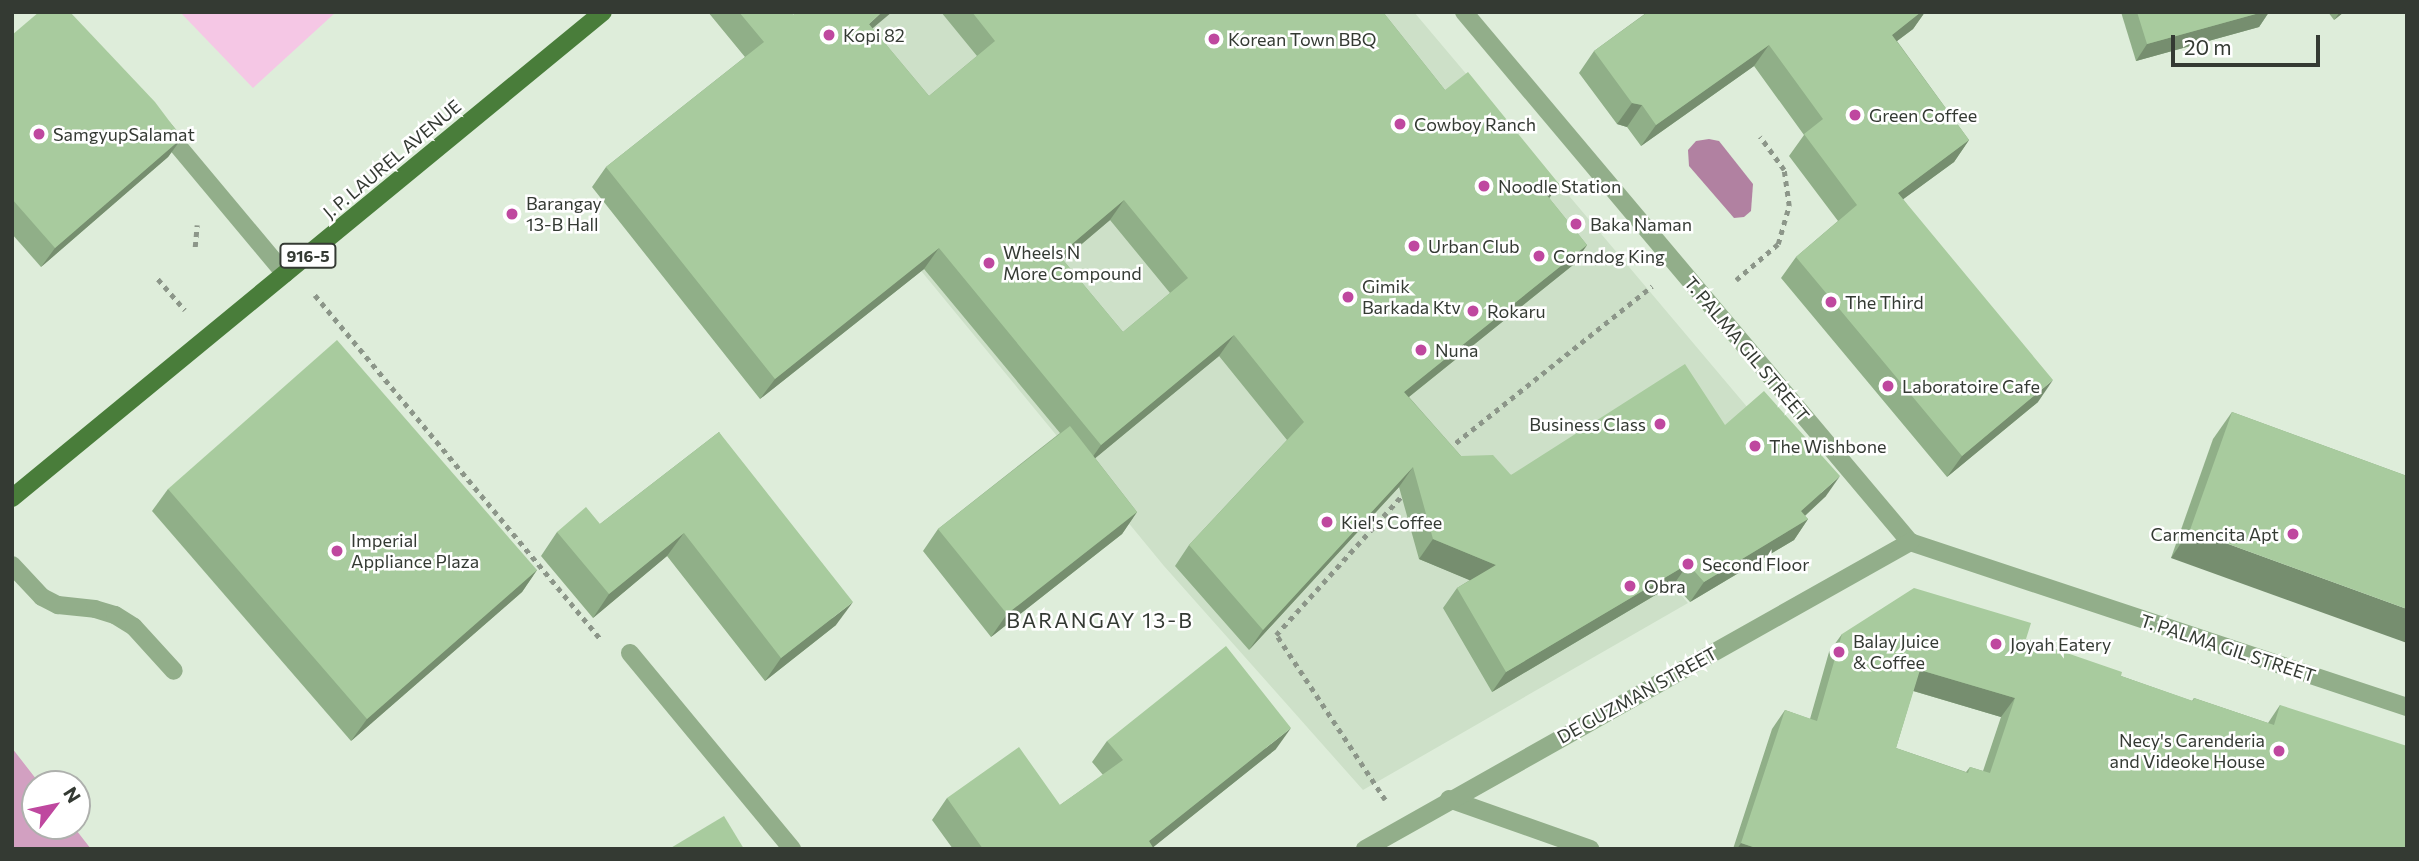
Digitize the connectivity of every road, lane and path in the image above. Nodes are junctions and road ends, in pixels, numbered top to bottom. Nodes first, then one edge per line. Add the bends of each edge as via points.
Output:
1 (603, 12) edge
2 (1464, 12) edge
3 (153, 117) edge
4 (1760, 137) dead end
5 (199, 214) dead end
6 (195, 247) dead end
7 (1677, 265) junction
8 (289, 271) junction
9 (1708, 303) junction
10 (1445, 452) edge
11 (1410, 486) edge
12 (12, 498) edge
13 (1910, 542) junction
14 (12, 565) edge
15 (630, 653) joint
16 (174, 671) dead end
17 (2407, 707) edge
18 (1449, 799) junction
19 (1403, 827) junction
20 (792, 849) edge
21 (1365, 849) edge
22 (1590, 849) edge

1 - 8 main road, J. P. LAUREL AVENUE / 916-5
2 - 7 street, T. PALMA GIL STREET
3 - 8 street
4 - 9 path via 1784,170 1788,206 1778,244
5 - 6 path
7 - 9 street, T. PALMA GIL STREET
7 - 10 path
8 - 12 main road, J. P. LAUREL AVENUE / 916-5
8 - 15 path via 608,648
9 - 13 street, T. PALMA GIL STREET
11 - 19 path via 1276,635
13 - 17 street, T. PALMA GIL STREET
13 - 18 street, DE GUZMAN STREET
14 - 16 street via 42,597 58,605 96,608 134,627
15 - 20 street
18 - 19 street, DE GUZMAN STREET
18 - 22 street
19 - 21 street, DE GUZMAN STREET

